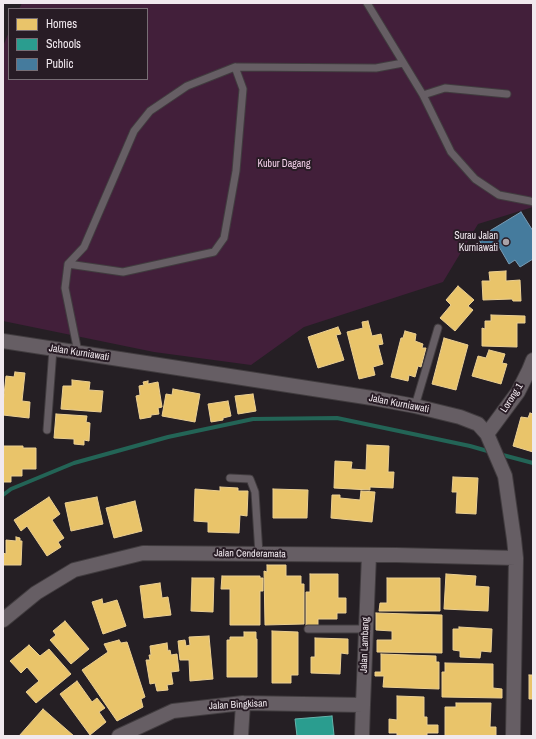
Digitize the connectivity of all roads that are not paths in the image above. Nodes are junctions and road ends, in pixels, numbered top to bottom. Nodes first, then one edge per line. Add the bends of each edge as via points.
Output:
1 (367, 3) edge
2 (403, 63) junction
3 (235, 67) junction
4 (507, 94) dead end
5 (422, 95) junction
6 (533, 202) edge
7 (68, 264) junction
8 (438, 328) dead end
9 (3, 341) edge
10 (52, 349) junction
11 (78, 352) junction
12 (533, 360) edge
13 (414, 406) junction
14 (47, 430) dead end
15 (489, 438) junction
16 (230, 478) dead end
17 (259, 554) junction
18 (369, 555) junction
19 (516, 558) junction
20 (3, 620) edge
21 (308, 629) dead end
22 (366, 629) junction
23 (243, 703) junction
24 (362, 705) junction
25 (119, 736) edge
26 (241, 736) edge
27 (362, 736) edge
28 (513, 736) edge

1 - 2 lane
2 - 3 lane via 376,68
2 - 5 lane
3 - 7 lane via 187,86 150,111 134,131 84,247
3 - 7 lane via 243,89 236,171 224,238 214,252 123,272
4 - 5 lane via 445,88
5 - 6 lane via 451,152 475,179 499,195
7 - 11 lane via 64,288
8 - 13 lane
9 - 10 street, Jalan Kurniawati
10 - 11 street, Jalan Kurniawati
10 - 14 lane
11 - 13 street, Jalan Kurniawati
12 - 15 street, Lorong 1 via 518,392
13 - 15 street, Jalan Kurniawati via 478,424
15 - 19 street, Jalan Kurniawati via 505,476
16 - 17 lane via 250,479 255,492
17 - 18 street, Jalan Cenderamata
17 - 20 street, Jalan Cenderamata via 143,553 74,570 36,593
18 - 19 street, Jalan Cenderamata
18 - 22 street, Jalan Lambang
19 - 28 street, Jalan Kurniawati
21 - 22 lane
22 - 24 street, Jalan Lambang
23 - 24 street, Jalan Bingkisan
23 - 25 street, Jalan Bingkisan via 174,711
23 - 26 street
24 - 27 street, Jalan Lambang

